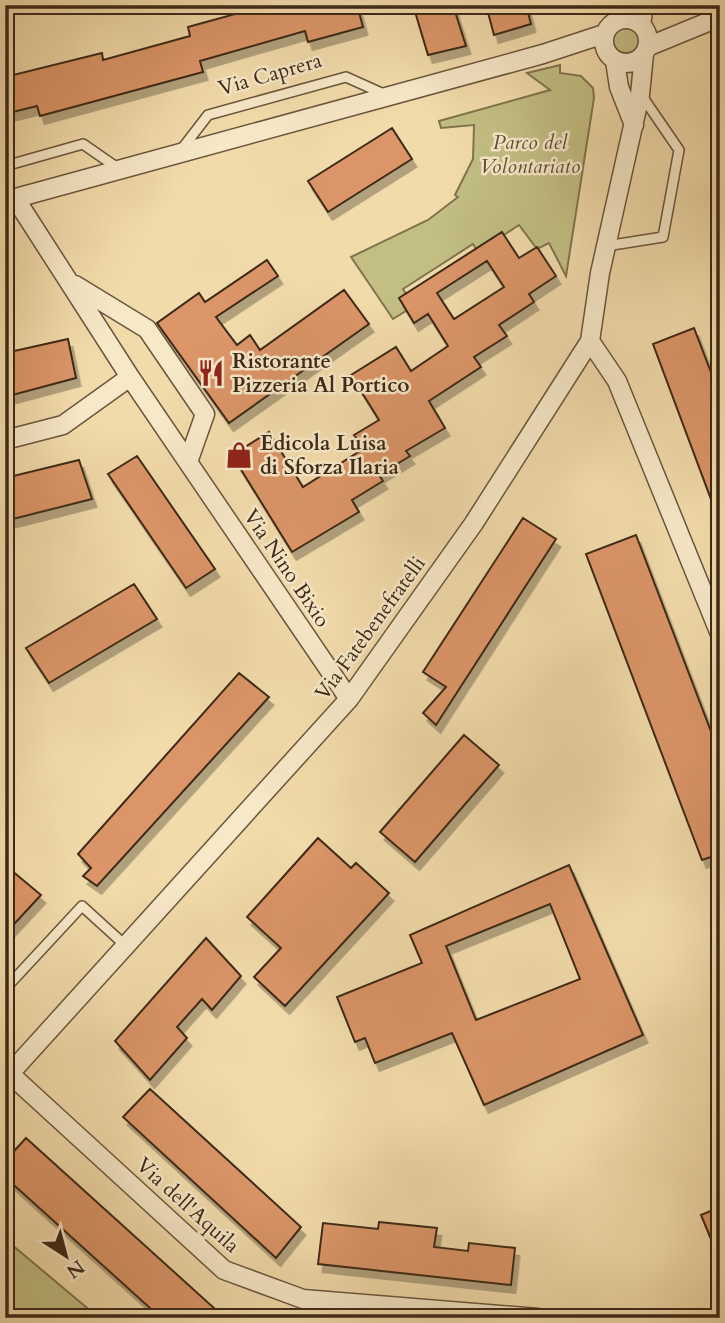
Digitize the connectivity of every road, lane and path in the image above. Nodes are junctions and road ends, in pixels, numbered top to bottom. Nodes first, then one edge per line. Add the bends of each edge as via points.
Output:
1 (623, 5) edge
2 (644, 5) edge
3 (720, 17) edge
4 (609, 28) junction
5 (645, 40) junction
6 (543, 54) junction
7 (612, 58) junction
8 (640, 94) junction
9 (388, 95) junction
10 (634, 125) junction
11 (179, 153) junction
12 (5, 166) edge
13 (119, 169) junction
14 (10, 199) edge
15 (606, 246) junction
16 (72, 283) junction
17 (590, 341) junction
18 (130, 377) junction
19 (5, 440) edge
20 (188, 462) junction
21 (720, 634) edge
22 (349, 699) junction
23 (126, 946) junction
24 (5, 989) edge
25 (7, 1076) edge
26 (538, 1318) edge

1 - 4 street
2 - 5 street, Via Fatebenefratelli
3 - 5 street
4 - 5 street via 628,19
4 - 6 street
4 - 7 street via 604,49
5 - 7 street via 634,62
5 - 8 street, Via Fatebenefratelli
6 - 7 street via 590,50
6 - 9 street
7 - 10 street
8 - 10 street, Via Fatebenefratelli
8 - 15 lane via 679,150 663,237
9 - 11 street
9 - 11 lane, Via Caprera via 346,77 208,115
10 - 15 street, Via Fatebenefratelli
11 - 13 street
12 - 13 lane via 83,145
13 - 14 street
14 - 16 street, Via Nino Bixio
15 - 17 street, Via Fatebenefratelli
16 - 18 street, Via Nino Bixio
16 - 20 street, Via Nino Bixio via 147,329 205,414
17 - 21 street via 617,381
17 - 22 street, Via Fatebenefratelli via 474,523
18 - 19 street via 63,425
18 - 20 street, Via Nino Bixio
20 - 22 street, Via Nino Bixio
22 - 23 street, Via Fatebenefratelli
23 - 24 lane via 82,906
23 - 25 street, Via Fatebenefratelli
25 - 26 street, Via dell'Aquila via 224,1270 303,1299

